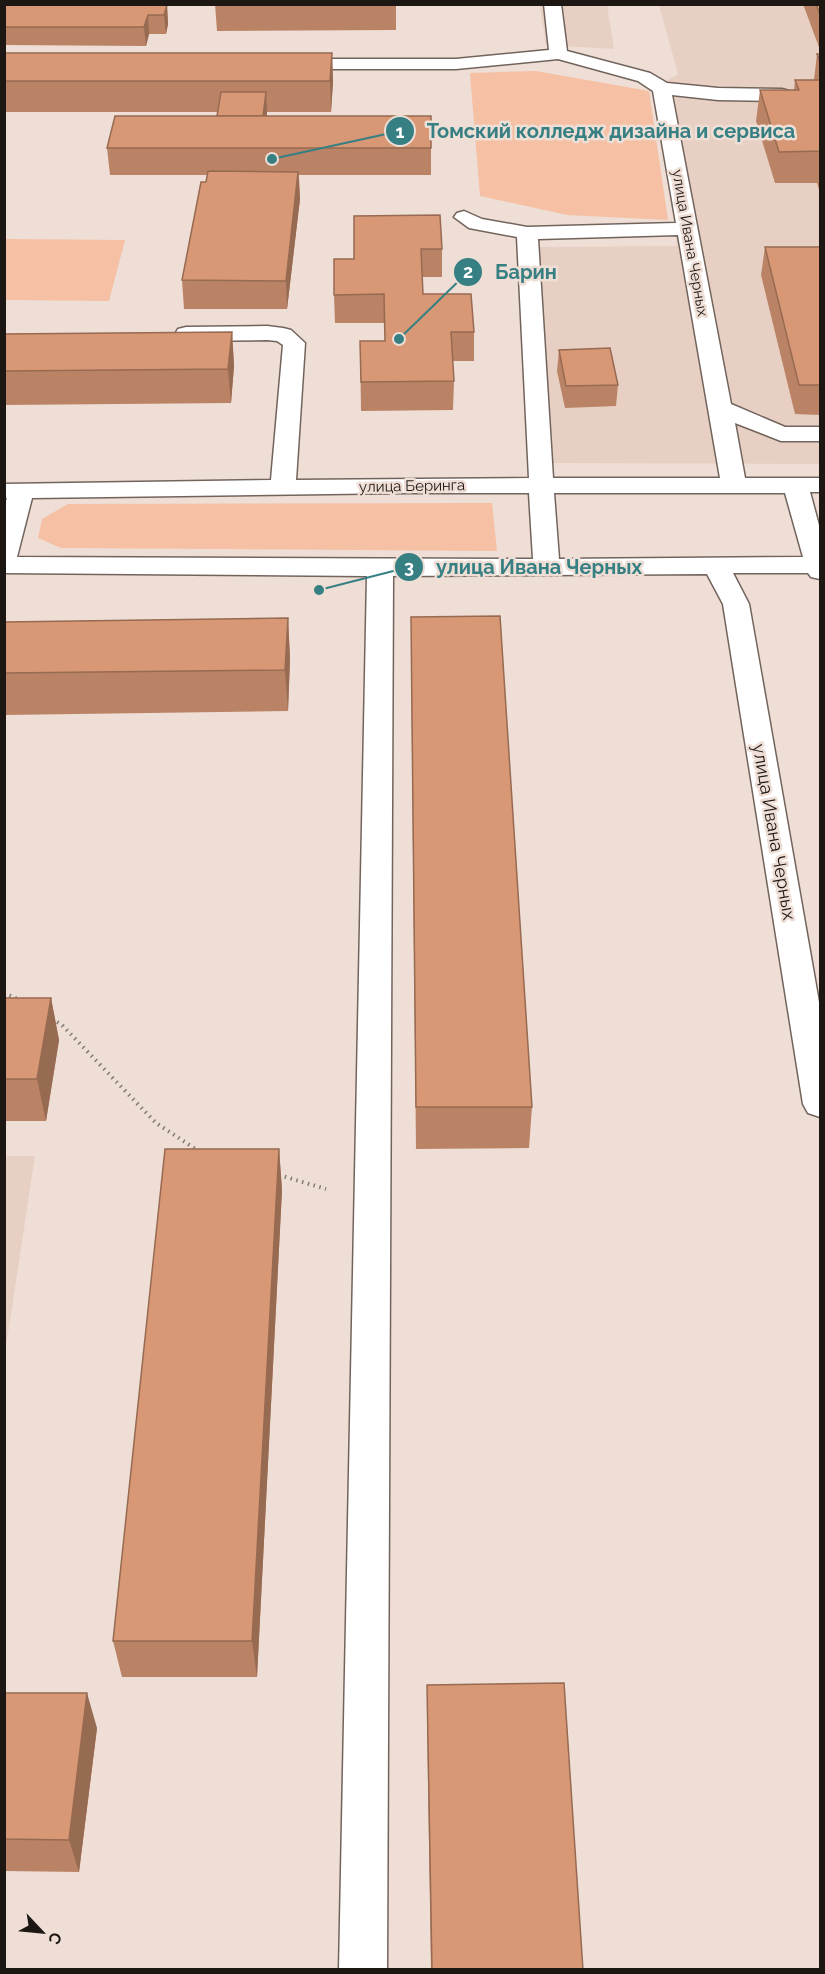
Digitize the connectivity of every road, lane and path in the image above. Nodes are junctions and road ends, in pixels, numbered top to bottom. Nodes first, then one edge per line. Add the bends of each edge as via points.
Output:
1 (552, 4) edge
2 (558, 54) junction
3 (266, 64) edge
4 (662, 88) junction
5 (782, 95) edge
6 (464, 216) dead end
7 (687, 229) junction
8 (527, 232) junction
9 (164, 334) edge
10 (720, 408) junction
11 (820, 434) edge
12 (820, 485) edge
13 (540, 486) junction
14 (734, 486) junction
15 (795, 486) junction
16 (283, 489) junction
17 (13, 491) edge
18 (4, 558) edge
19 (4, 565) edge
20 (716, 565) junction
21 (546, 566) junction
22 (820, 567) edge
23 (380, 568) junction
24 (4, 993) edge
25 (27, 1003) edge
26 (45, 1014) edge
27 (820, 1104) edge
28 (204, 1152) edge
29 (270, 1172) edge
30 (372, 1204) junction
31 (363, 1970) edge

1 - 2 street
2 - 3 street via 456,63
2 - 4 street via 644,77
4 - 5 street
4 - 7 street, улица Ивана Черных
6 - 8 street via 476,224
7 - 8 street
7 - 10 street, улица Ивана Черных
8 - 13 street
9 - 16 street via 267,333 283,335 294,343
10 - 11 street via 781,434
10 - 14 street, улица Ивана Черных
12 - 15 street, улица Беринга
13 - 14 street, улица Беринга
13 - 16 street, улица Беринга
13 - 21 street
14 - 15 street, улица Беринга
15 - 22 street
16 - 17 street, улица Беринга
17 - 18 street
19 - 23 street
20 - 21 street
20 - 22 street
20 - 27 street, улица Ивана Черных via 736,604
21 - 23 street
23 - 30 street
24 - 25 path
26 - 28 path via 62,1025 156,1123 193,1149
29 - 30 path
30 - 31 street

